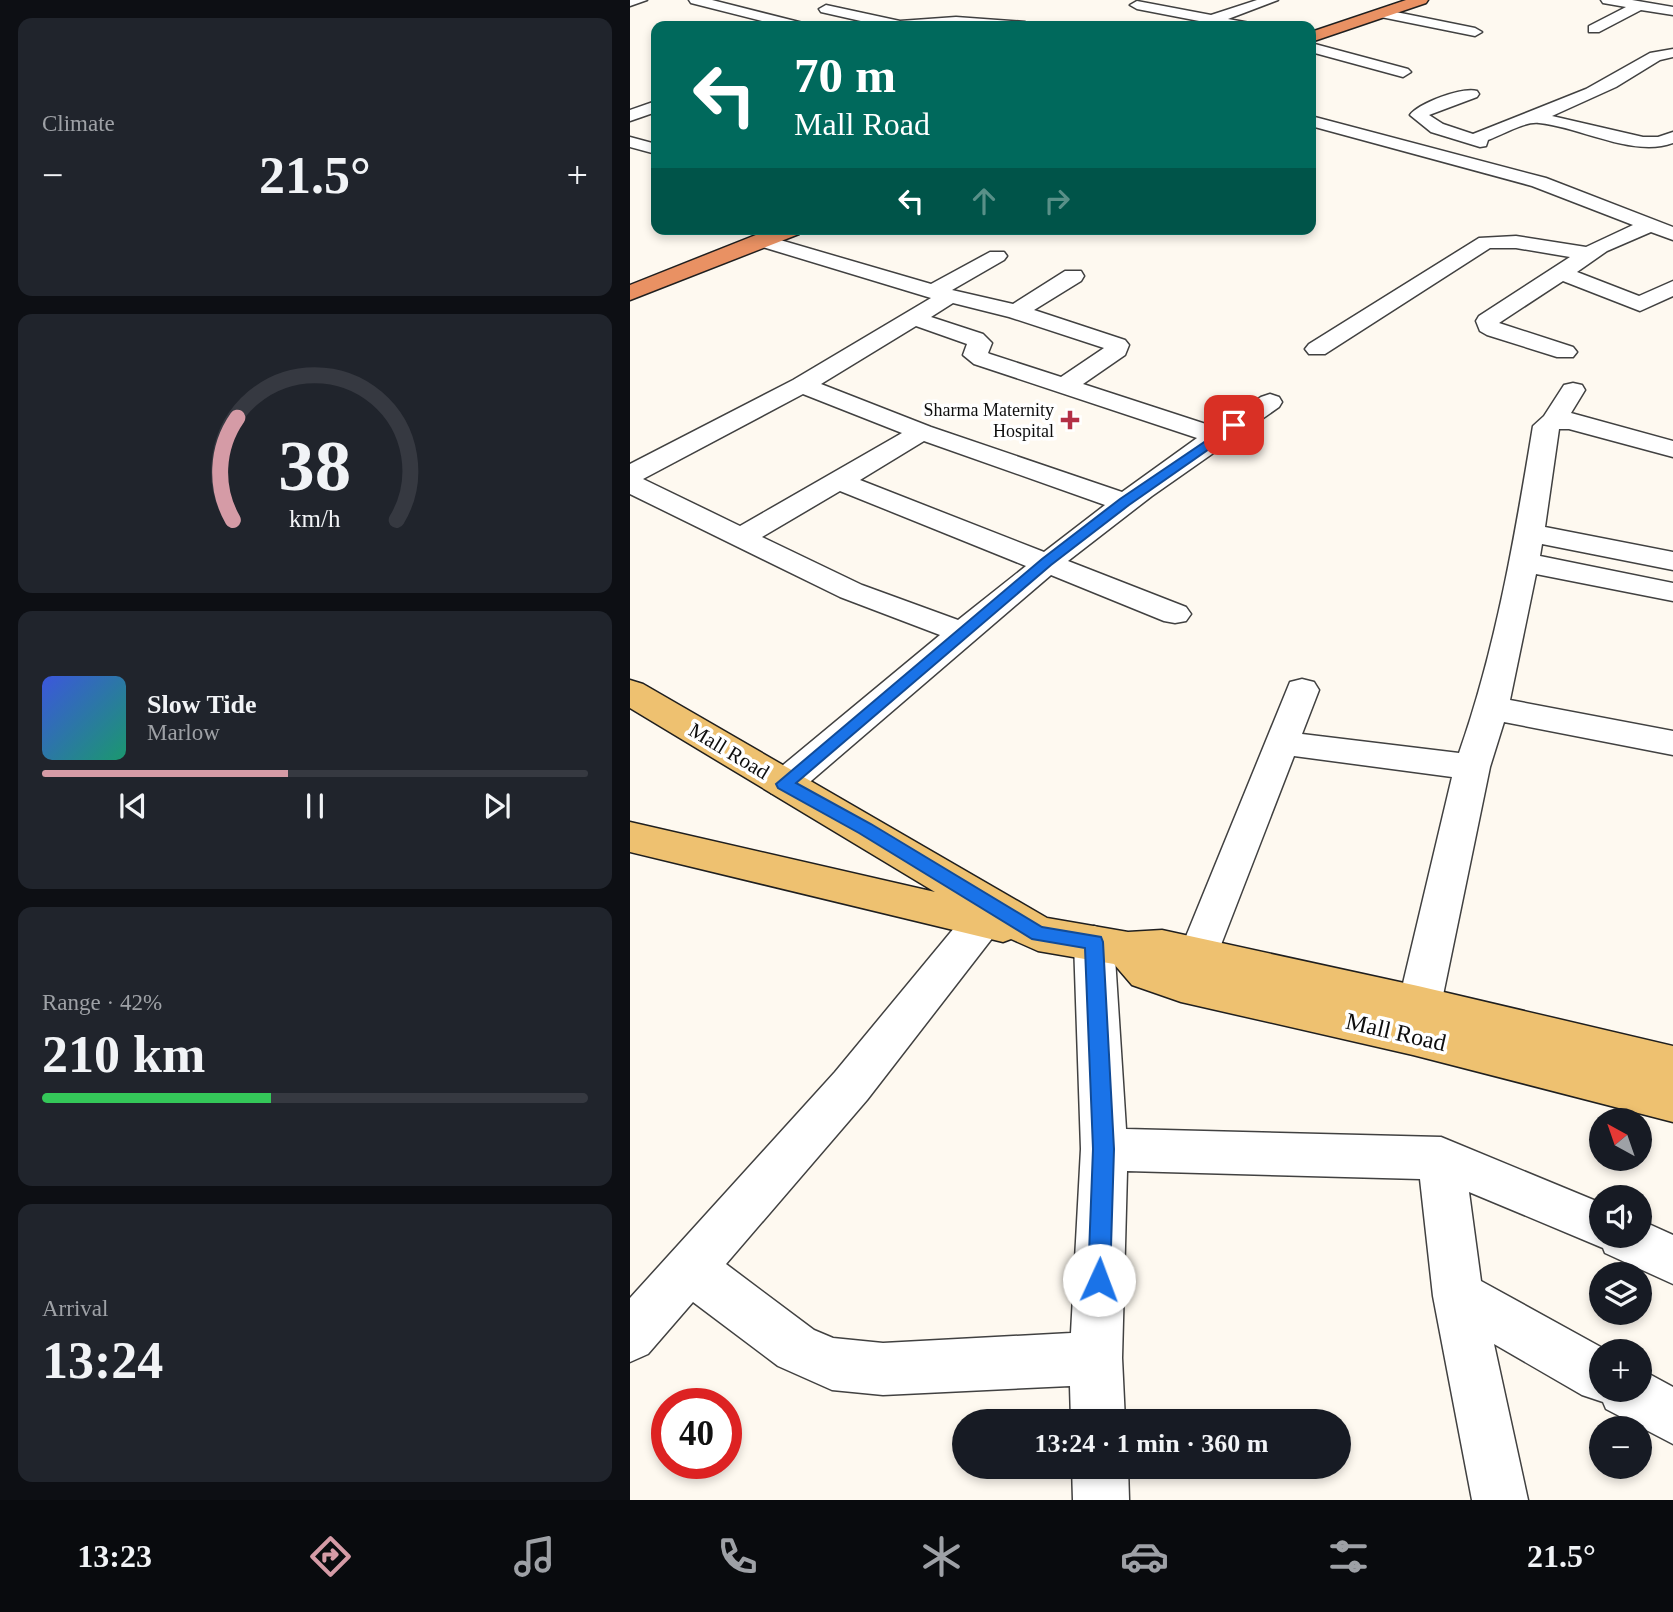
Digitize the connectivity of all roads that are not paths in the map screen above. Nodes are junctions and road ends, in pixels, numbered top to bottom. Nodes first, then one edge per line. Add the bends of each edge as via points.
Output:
1 (640, 0) edge
2 (696, 0) edge
3 (731, 0) edge
4 (1270, 0) edge
5 (1612, 0) edge
6 (630, 2) edge
7 (1413, 2) edge
8 (714, 4) junction
9 (1137, 5) dead end
10 (1638, 6) junction
11 (923, 7) dead end
12 (826, 9) dead end
13 (979, 9) dead end
14 (1385, 9) edge
15 (1673, 11) edge
16 (1213, 19) junction
17 (1612, 19) junction
18 (944, 20) junction
19 (779, 21) edge
20 (875, 21) edge
21 (936, 21) edge
22 (958, 21) edge
23 (1206, 21) edge
24 (1222, 21) edge
25 (1636, 23) dead end
26 (1594, 29) dead end
27 (1414, 31) dead end
28 (1475, 32) dead end
29 (1316, 35) edge
30 (1316, 48) edge
31 (1673, 53) edge
32 (1402, 72) dead end
33 (1471, 94) dead end
34 (651, 108) edge
35 (630, 116) edge
36 (1536, 117) junction
37 (1316, 122) edge
38 (1673, 137) edge
39 (1473, 140) junction
40 (630, 142) edge
41 (651, 148) edge
42 (1497, 148) dead end
43 (1562, 171) dead end
44 (1539, 182) junction
45 (1651, 225) junction
46 (1673, 234) edge
47 (777, 235) edge
48 (763, 241) junction
49 (1588, 254) junction
50 (997, 256) dead end
51 (1561, 273) junction
52 (1073, 276) dead end
53 (1673, 288) edge
54 (630, 293) edge
55 (942, 294) junction
56 (1640, 304) junction
57 (1016, 312) junction
58 (1662, 313) dead end
59 (913, 318) junction
60 (1318, 349) dead end
61 (1565, 352) dead end
62 (802, 385) junction
63 (1064, 386) junction
64 (1573, 390) dead end
65 (1270, 402) dead end
66 (1553, 421) junction
67 (922, 432) junction
68 (1216, 436) junction
69 (1673, 449) edge
70 (630, 475) edge
71 (839, 481) junction
72 (630, 483) edge
73 (1124, 502) junction
74 (741, 537) junction
75 (1527, 547) junction
76 (1673, 561) edge
77 (1047, 562) junction
78 (1673, 592) edge
79 (1175, 614) dead end
80 (963, 634) junction
81 (1302, 690) dead end
82 (630, 692) edge
83 (1492, 708) junction
84 (1282, 743) junction
85 (1673, 744) edge
86 (1472, 767) junction
87 (784, 784) junction
88 (630, 837) edge
89 (983, 920) junction
90 (1038, 934) junction
91 (1111, 946) junction
92 (1198, 956) junction
93 (1415, 1020) junction
94 (1673, 1067) edge
95 (1673, 1100) edge
96 (1104, 1149) junction
97 (1441, 1158) junction
98 (1589, 1221) edge
99 (1648, 1248) edge
100 (1673, 1260) edge
101 (691, 1269) junction
102 (1458, 1296) junction
103 (630, 1336) edge
104 (1096, 1358) junction
105 (1589, 1369) edge
106 (1646, 1402) edge
107 (1098, 1409) edge
108 (1673, 1417) edge
109 (1100, 1479) edge
110 (1101, 1500) edge
111 (1500, 1500) edge

1 - 6 street
2 - 8 street
3 - 8 street
4 - 16 street
5 - 10 street
7 - 14 highway
8 - 19 street
9 - 16 street
10 - 15 street
10 - 17 street
11 - 18 street
12 - 20 street
13 - 18 street
14 - 27 street via 1388,22
14 - 28 street
14 - 29 highway
16 - 23 street
16 - 24 street
17 - 25 street
17 - 26 street
18 - 21 street
18 - 22 street
30 - 32 street
31 - 36 street via 1656,54 1614,82
33 - 39 street via 1418,115 1437,128
34 - 35 street
36 - 38 street via 1643,142
36 - 39 street
37 - 44 street
39 - 42 street
40 - 41 street
43 - 44 street
44 - 45 street
45 - 46 street
45 - 49 street
47 - 48 highway
48 - 54 highway
48 - 55 street
49 - 51 street
49 - 60 street via 1504,240 1486,242
50 - 55 street
51 - 56 street
51 - 61 street via 1487,321 1495,330
52 - 57 street
53 - 56 street
55 - 57 street
55 - 59 street
56 - 58 street
57 - 63 street via 1117,345 1108,358
59 - 62 street
59 - 63 street via 975,339 980,343 975,355 982,359
62 - 67 street
62 - 70 street
63 - 68 street
64 - 66 street
65 - 68 street
66 - 69 street via 1570,421
66 - 75 street via 1544,430
67 - 71 street
67 - 73 street
68 - 73 street
71 - 74 street
71 - 77 street
72 - 74 street
73 - 77 street
74 - 80 street via 851,591
75 - 76 street
75 - 78 street
75 - 83 street
77 - 79 street
77 - 80 street
80 - 87 street
81 - 84 street
82 - 87 main road, Mall Road
83 - 85 street
83 - 86 street
84 - 86 street
84 - 92 street
86 - 93 street
87 - 90 main road, Mall Road
88 - 89 main road
89 - 90 main road
89 - 101 street via 851,1086
90 - 91 main road, Mall Road
91 - 92 main road, Mall Road via 1162,948
91 - 93 main road, Mall Road via 1149,972 1181,983
91 - 96 street
92 - 93 main road, Mall Road
93 - 94 main road, Mall Road
93 - 95 main road, Mall Road
96 - 97 street
96 - 104 street
97 - 98 street
97 - 102 street
99 - 100 street
101 - 103 street
101 - 104 street via 796,1348 832,1364 883,1369
102 - 105 street
102 - 111 street
104 - 107 street
106 - 108 street
109 - 110 street

